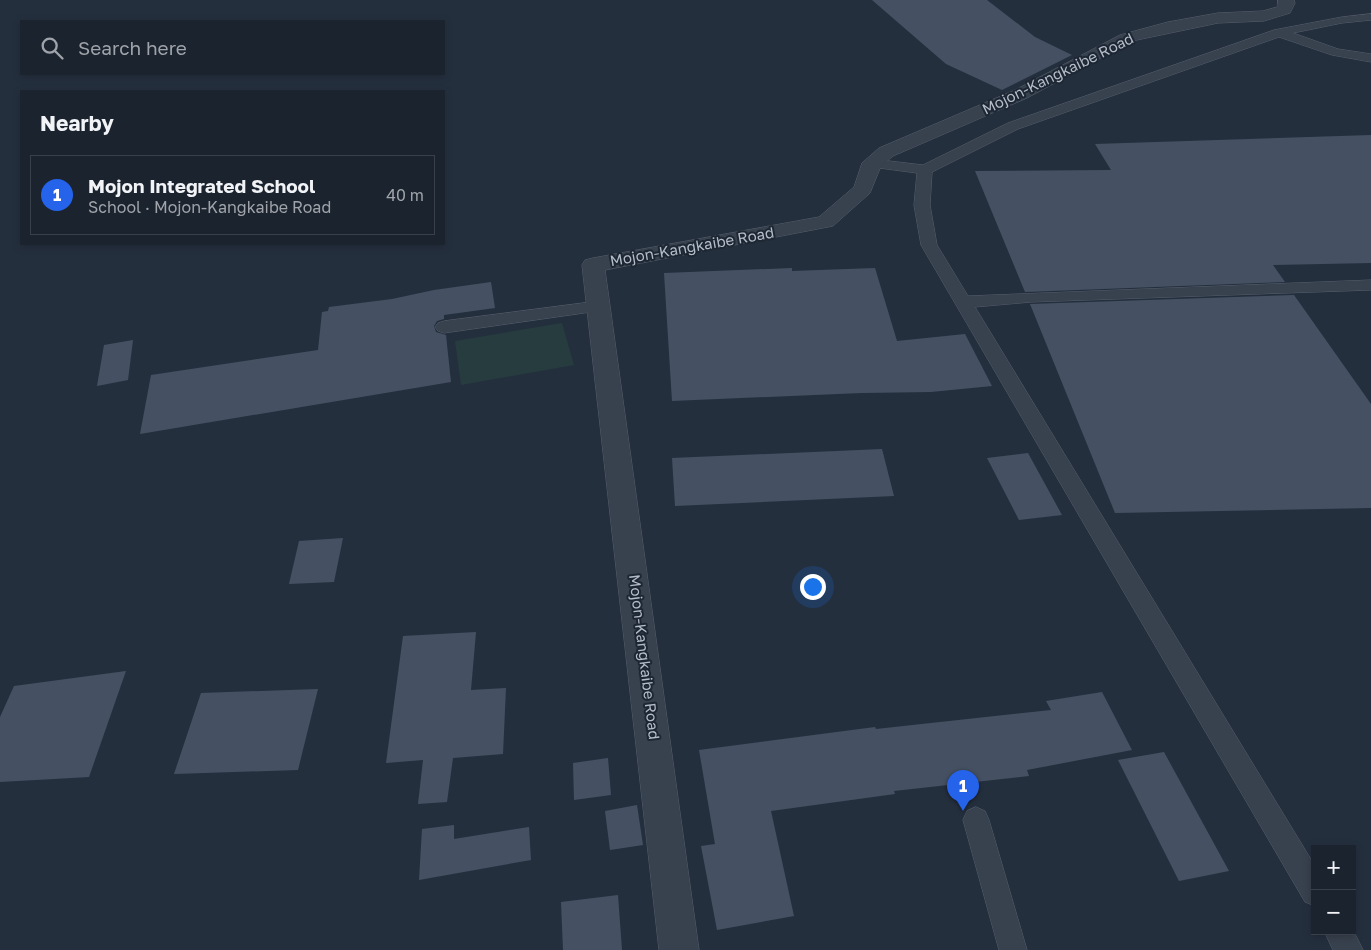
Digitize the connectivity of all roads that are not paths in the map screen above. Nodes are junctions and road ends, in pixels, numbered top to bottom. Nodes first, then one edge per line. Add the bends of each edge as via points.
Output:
1 (1286, 0) edge
2 (1367, 13) edge
3 (1278, 33) junction
4 (1371, 58) edge
5 (872, 163) junction
6 (925, 170) junction
7 (1371, 285) edge
8 (962, 301) junction
9 (599, 306) junction
10 (444, 327) dead end
11 (976, 820) dead end
12 (1314, 890) edge
13 (1340, 935) edge
14 (679, 950) edge
15 (1013, 950) edge
16 (1349, 950) edge

1 - 5 street, Mojon-Kangkaibe Road via 1288,3 1284,10 1264,16 1218,18 1126,38 1022,94 886,152
2 - 3 lane
3 - 4 lane via 1336,52
3 - 6 lane via 1013,126
5 - 6 lane
5 - 9 street, Mojon-Kangkaibe Road via 863,189 826,222 593,265
6 - 8 lane via 922,205 929,245
7 - 8 lane
8 - 12 lane
9 - 10 lane
9 - 14 street, Mojon-Kangkaibe Road
11 - 15 lane
13 - 16 lane

